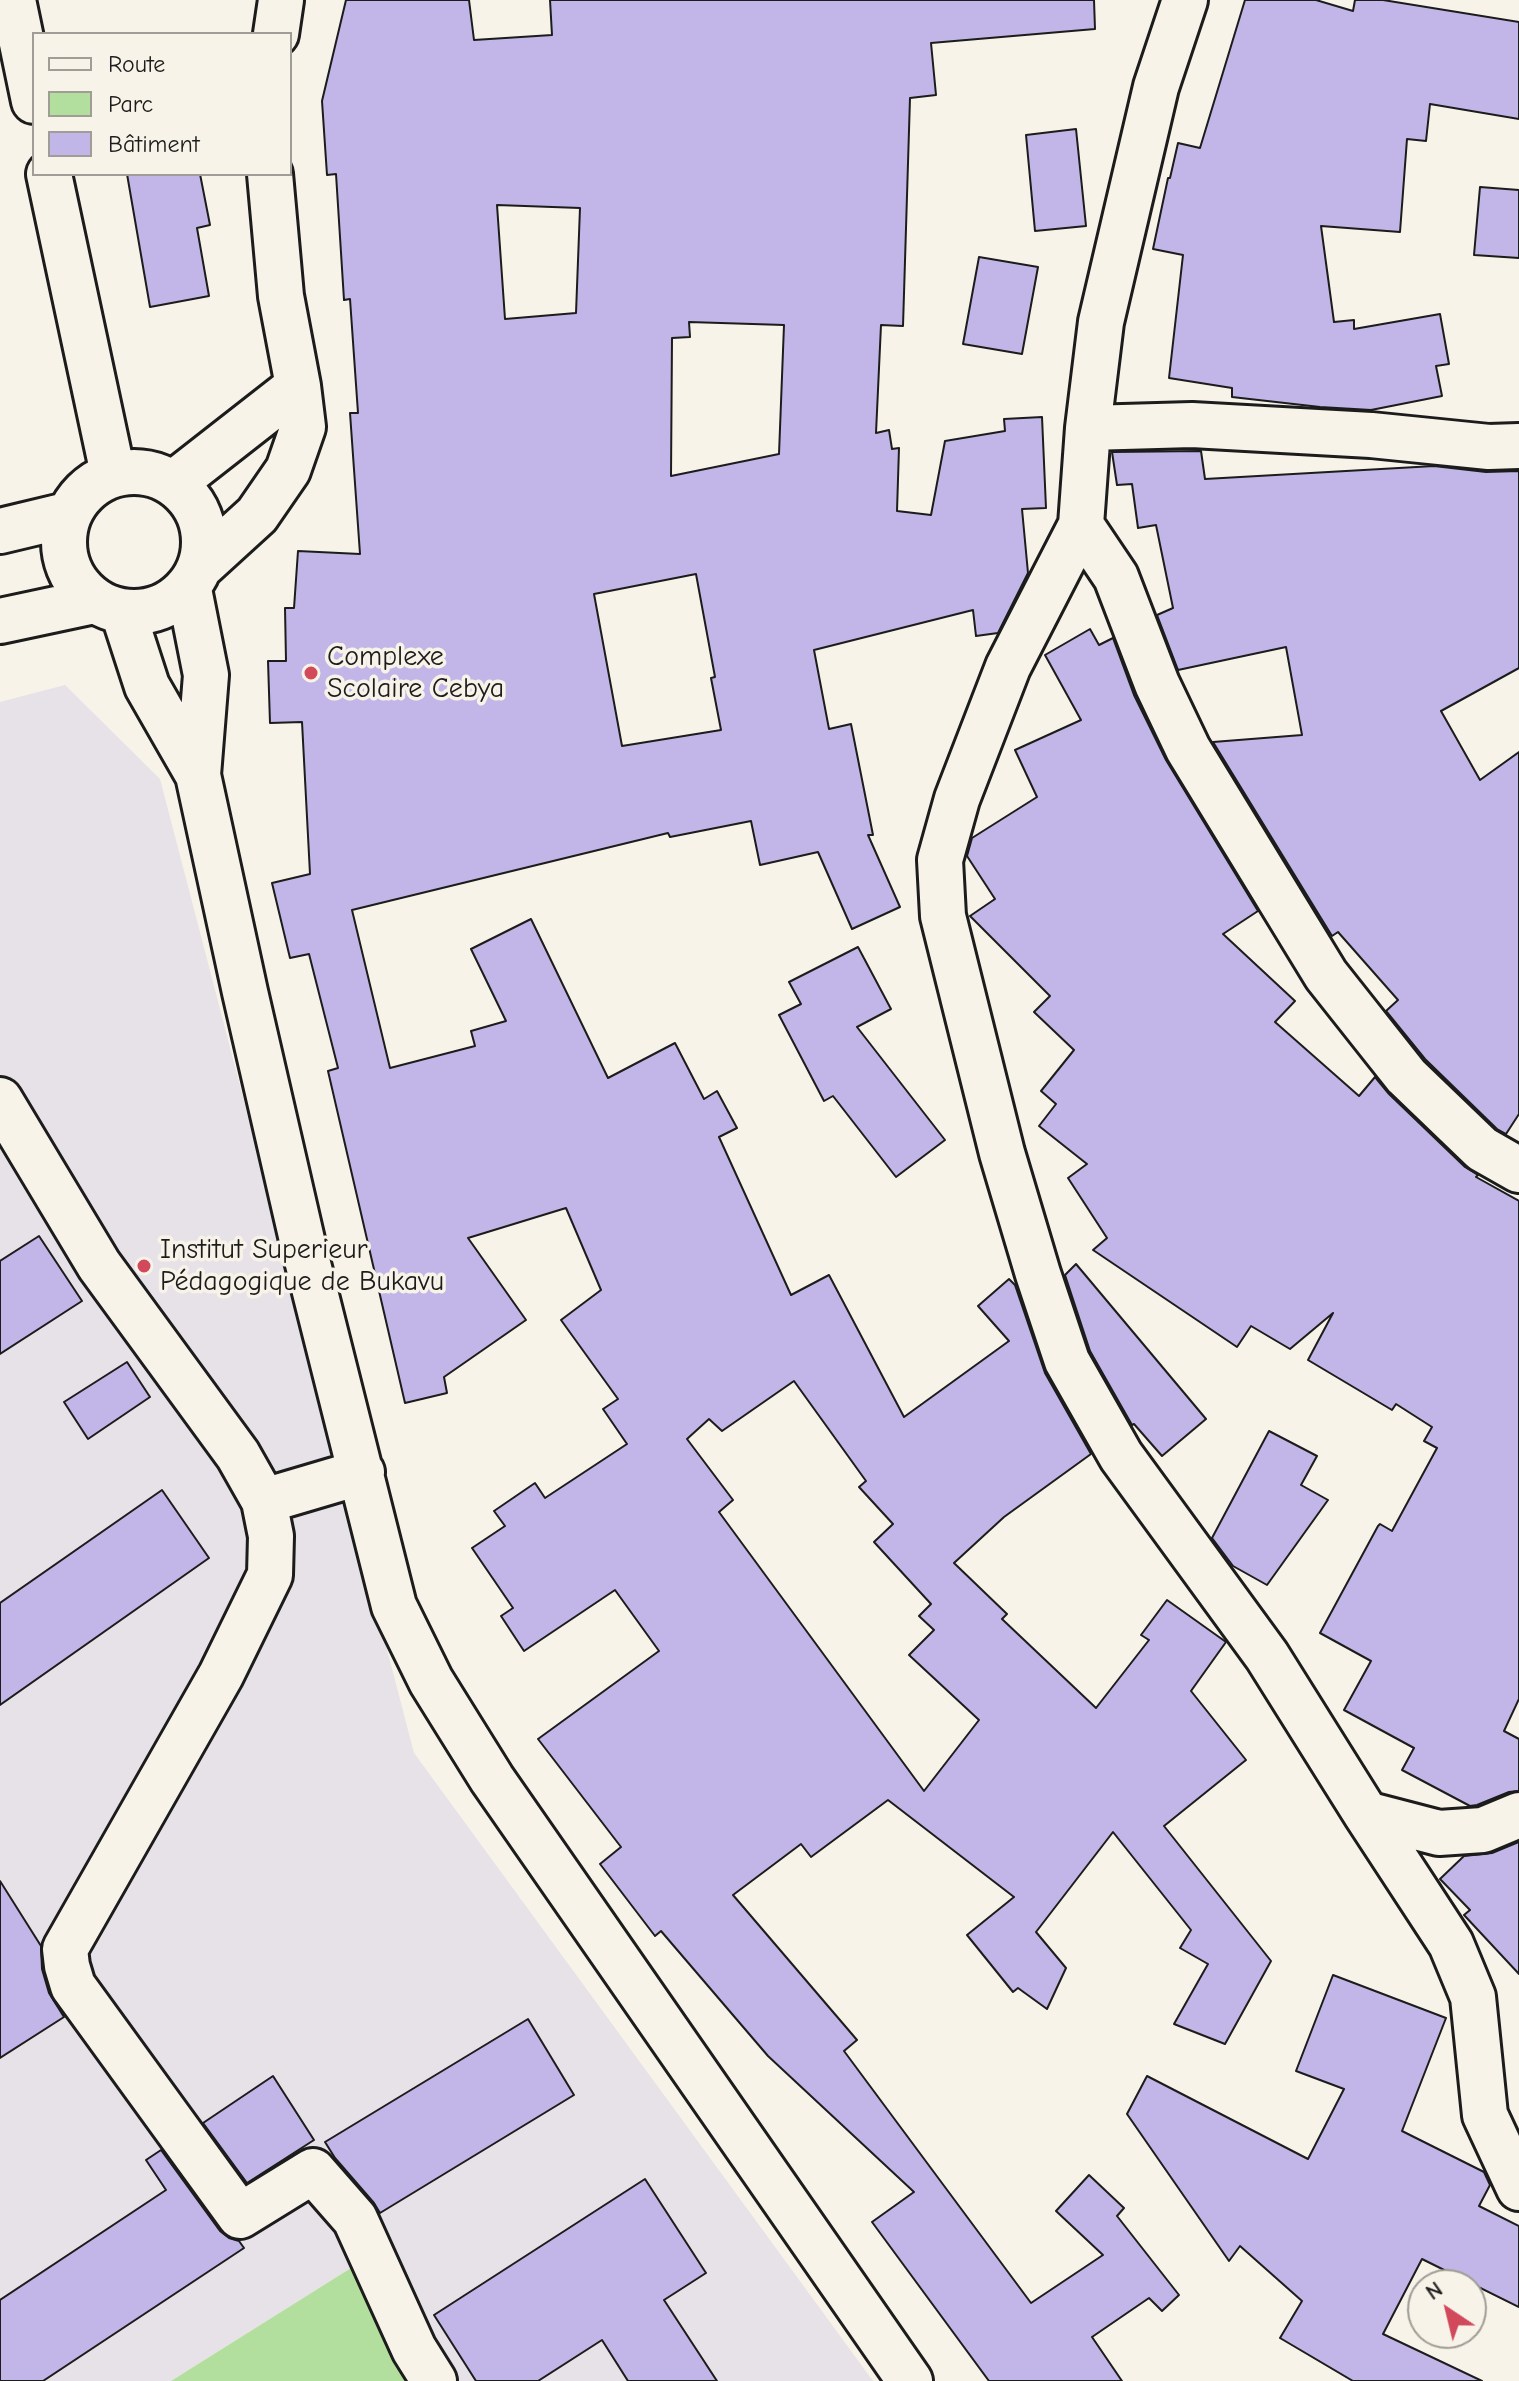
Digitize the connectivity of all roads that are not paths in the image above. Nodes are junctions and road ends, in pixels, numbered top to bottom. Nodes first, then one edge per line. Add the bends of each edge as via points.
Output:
1 (13, 0) edge
2 (281, 0) edge
3 (1185, 0) edge
4 (276, 32) edge
5 (32, 91) edge
6 (49, 176) edge
7 (270, 176) edge
8 (298, 386) junction
9 (1088, 428) junction
10 (1519, 446) edge
11 (113, 474) junction
12 (174, 483) junction
13 (67, 515) junction
14 (1081, 525) junction
15 (0, 531) edge
16 (195, 578) junction
17 (109, 606) junction
18 (0, 621) edge
19 (198, 775) junction
20 (0, 1100) edge
21 (1519, 1170) edge
22 (362, 1472) junction
23 (264, 1501) junction
24 (1366, 1814) junction
25 (1519, 1815) edge
26 (1519, 2188) edge
27 (434, 2381) edge
28 (910, 2381) edge

1 - 5 street
2 - 4 street
3 - 9 street via 1156,87 1101,322
6 - 11 street
7 - 8 street via 281,296
8 - 12 street
8 - 16 street via 303,427 288,470 257,515
9 - 10 street via 1192,425
9 - 14 street
11 - 12 street via 145,471
11 - 13 street via 86,490
12 - 16 street via 196,505 205,536
13 - 15 street
13 - 17 street via 63,548 72,577
14 - 21 street via 1116,577 1188,749 1326,975 1406,1076 1482,1149
14 - 24 street via 1008,667 957,799 940,860 943,916 1002,1153 1067,1361 1121,1456 1267,1656
16 - 17 street via 155,609
16 - 19 street via 206,675
17 - 18 street
17 - 19 street
19 - 22 street via 302,1240
20 - 23 street via 99,1265 238,1455
22 - 23 street
22 - 28 street via 394,1606 431,1681 492,1779
23 - 27 street via 271,1536 270,1575 221,1675 65,1949 67,1966 73,1986 240,2216 313,2171 355,2219
24 - 25 street via 1439,1833 1483,1830
24 - 26 street via 1451,1944 1473,1997 1485,2115

